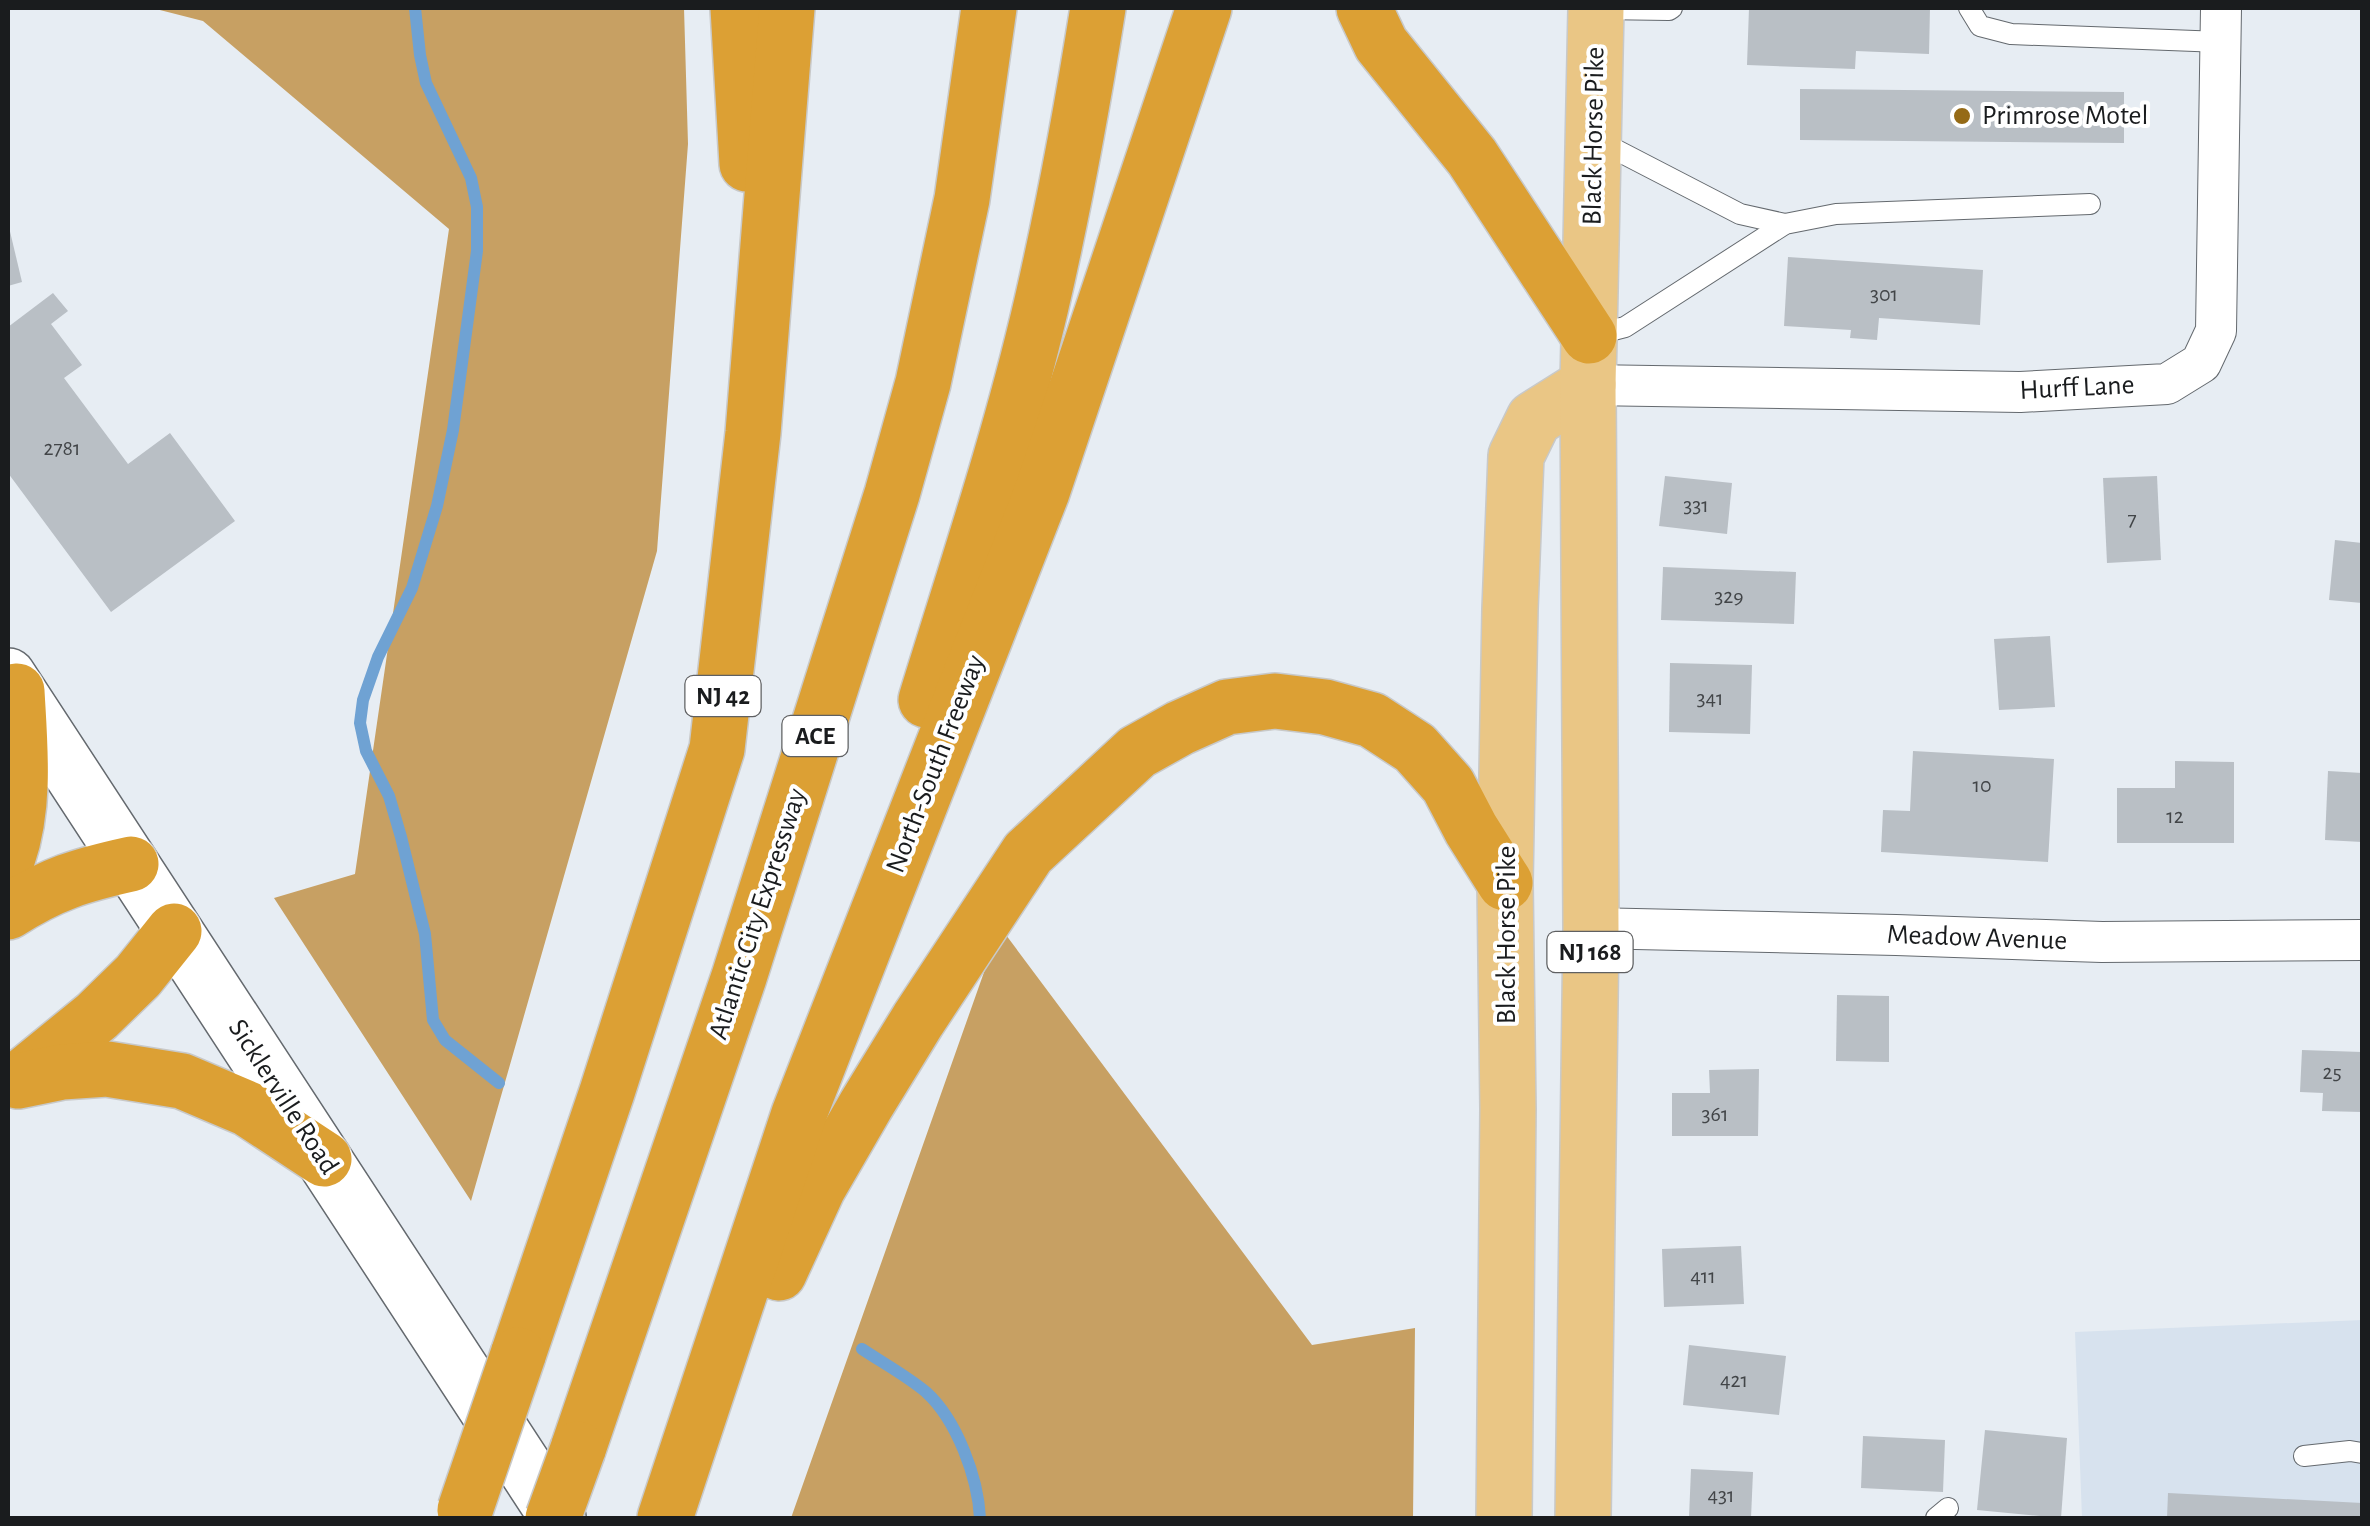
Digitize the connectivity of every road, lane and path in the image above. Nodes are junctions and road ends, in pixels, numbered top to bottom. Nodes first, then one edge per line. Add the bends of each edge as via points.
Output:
1 (738, 8) edge
2 (787, 8) edge
3 (989, 8) edge
4 (1098, 8) edge
5 (1204, 8) edge
6 (1364, 8) edge
7 (1596, 8) edge
8 (1672, 8) edge
9 (1969, 8) edge
10 (2221, 25) edge
11 (1594, 138) junction
12 (2090, 204) dead end
13 (1785, 224) junction
14 (1588, 361) junction
15 (759, 363) junction
16 (12, 684) edge
17 (8, 857) edge
18 (130, 864) junction
19 (1505, 883) junction
20 (8, 912) edge
21 (1591, 928) junction
22 (174, 930) junction
23 (2362, 940) edge
24 (13, 1086) edge
25 (1508, 1109) junction
26 (799, 1114) junction
27 (1588, 1114) junction
28 (324, 1159) junction
29 (2362, 1453) edge
30 (2304, 1456) dead end
31 (463, 1516) edge
32 (556, 1518) edge
33 (668, 1518) edge
34 (1504, 1518) edge
35 (1583, 1518) edge

1 - 15 highway
2 - 15 highway, NJ 42
3 - 32 highway, Atlantic City Expressway / ACE, bridge via 962,199 892,494 739,978
4 - 26 highway via 1048,273 1007,432
5 - 26 highway, North-South Freeway via 1042,492
6 - 14 highway via 1381,44 1472,157
7 - 8 lane
7 - 11 main road, Black Horse Pike / NJ 168
9 - 10 lane via 1980,26 2011,34
10 - 14 street, Hurff Lane via 2216,331 2202,362 2167,384 2020,392
11 - 13 lane via 1740,214
11 - 14 main road, Black Horse Pike / NJ 168
12 - 13 lane via 1836,214
13 - 14 lane via 1625,327
14 - 19 main road, Black Horse Pike / NJ 168 via 1534,419 1516,456
14 - 21 main road, Black Horse Pike / NJ 168
15 - 31 highway, NJ 42, bridge via 717,749
16 - 17 highway via 20,756
16 - 18 main road, Sicklerville Road
18 - 20 highway via 78,876
18 - 22 main road, Sicklerville Road
19 - 25 main road, Black Horse Pike / NJ 168
19 - 33 highway via 1448,785 1415,748 1372,720 1276,701 1227,706 1136,752 1028,853 866,1105 818,1188
21 - 23 street, Meadow Avenue via 2102,942
21 - 27 main road, Black Horse Pike / NJ 168
22 - 24 highway via 98,1016
22 - 28 main road, Sicklerville Road
24 - 28 highway via 106,1068 182,1080 248,1108
25 - 27 main road
25 - 34 main road, Black Horse Pike / NJ 168
26 - 33 highway, North-South Freeway
27 - 35 main road, Black Horse Pike / NJ 168
28 - 32 main road, Sicklerville Road
29 - 30 lane

